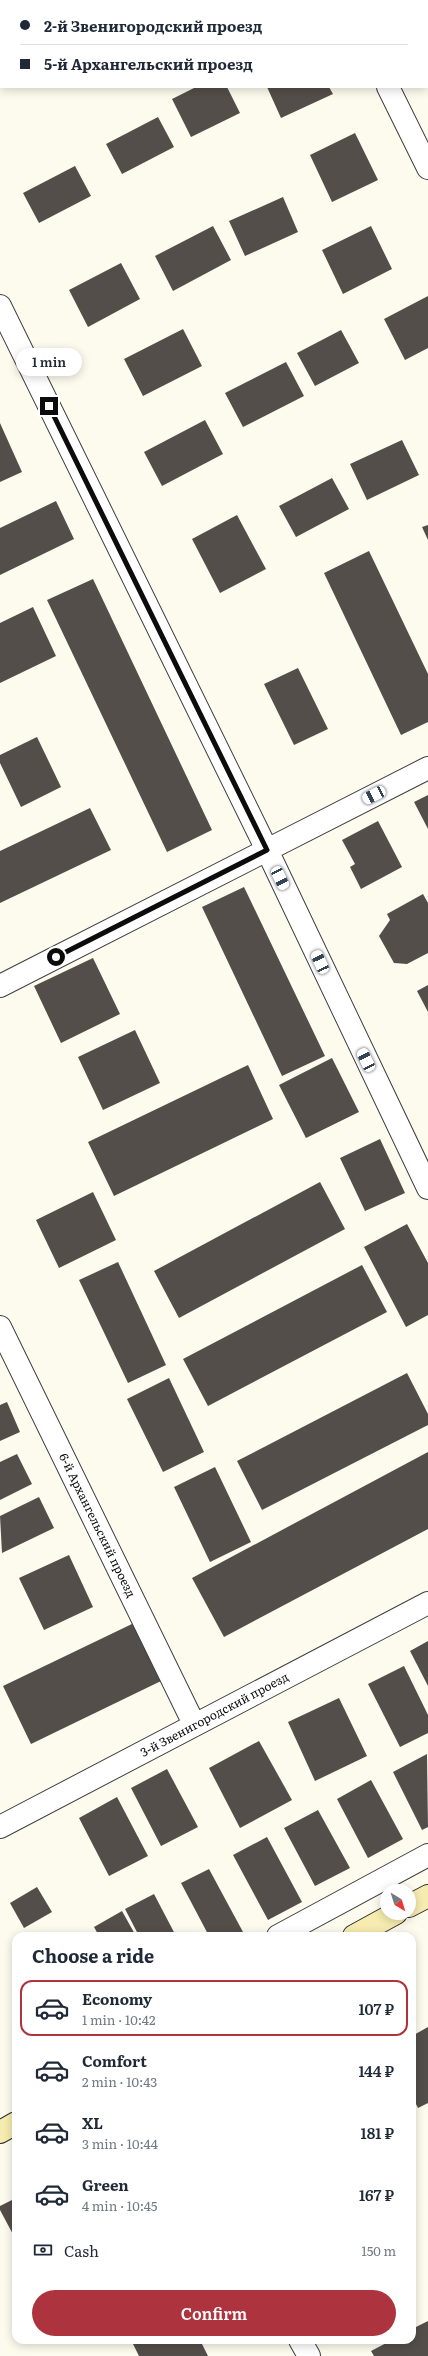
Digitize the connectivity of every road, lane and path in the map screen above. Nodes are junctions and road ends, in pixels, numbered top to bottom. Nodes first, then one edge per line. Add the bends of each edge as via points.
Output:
1 (388, 88) edge
2 (428, 168) edge
3 (0, 306) edge
4 (428, 768) edge
5 (267, 850) junction
6 (0, 986) edge
7 (428, 1188) edge
8 (0, 1327) edge
9 (428, 1603) edge
10 (194, 1724) junction
11 (0, 1827) edge
12 (428, 1855) edge
13 (428, 1896) edge
14 (416, 1902) edge
15 (383, 1920) edge
16 (285, 1932) edge
17 (361, 1932) edge
18 (12, 2125) edge
19 (0, 2132) edge
20 (302, 2344) edge
21 (309, 2356) edge

1 - 2 street
3 - 5 street
4 - 5 street
5 - 6 street
5 - 7 street
8 - 10 street, 6-й Архангельский проезд
9 - 10 street, 3-й Звенигородский проезд
10 - 11 street, 3-й Звенигородский проезд
12 - 16 street
13 - 14 street
15 - 17 street
18 - 19 street
20 - 21 street

